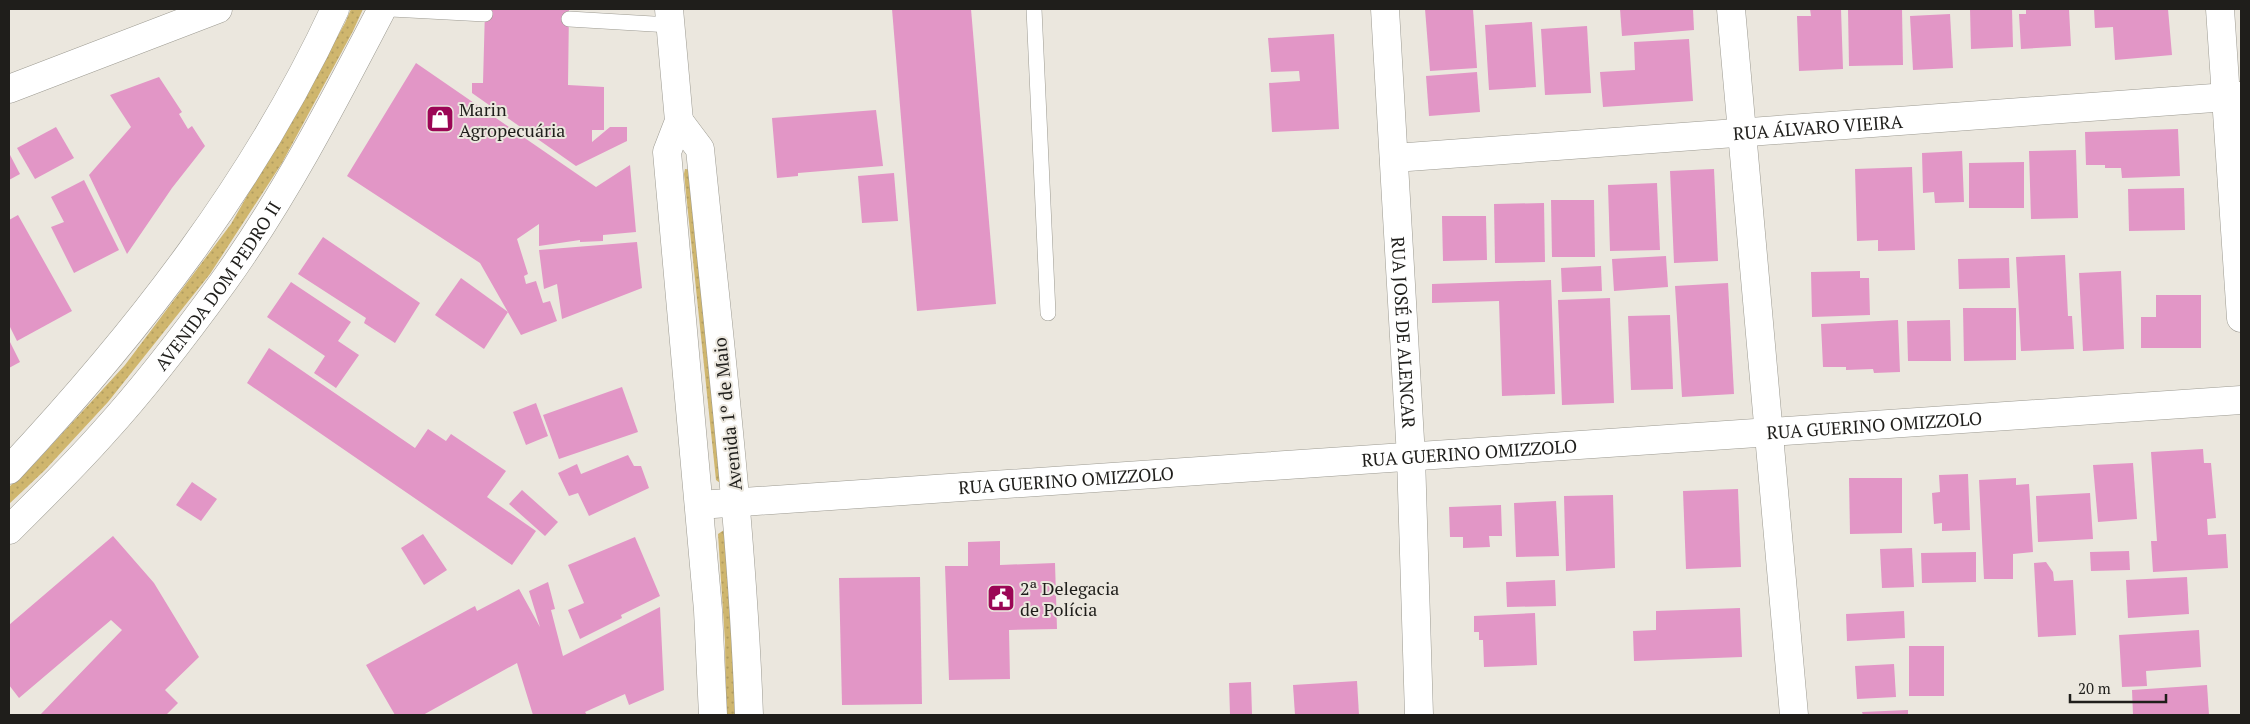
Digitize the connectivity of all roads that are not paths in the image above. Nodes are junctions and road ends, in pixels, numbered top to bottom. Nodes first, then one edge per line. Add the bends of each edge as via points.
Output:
1 (218, 9) edge
2 (335, 9) edge
3 (382, 9) edge
4 (391, 9) edge
5 (1034, 9) edge
6 (1385, 9) edge
7 (1731, 9) edge
8 (2220, 9) edge
9 (485, 14) dead end
10 (670, 17) edge
11 (569, 19) dead end
12 (9, 89) edge
13 (2233, 96) edge
14 (679, 120) junction
15 (1742, 132) junction
16 (1394, 158) junction
17 (1048, 313) dead end
18 (2241, 318) edge
19 (2241, 400) edge
20 (1769, 432) junction
21 (1410, 457) junction
22 (9, 470) edge
23 (736, 503) junction
24 (698, 505) junction
25 (9, 530) edge
26 (713, 715) edge
27 (748, 715) edge
28 (1419, 715) edge
29 (1794, 715) edge

1 - 12 street
2 - 22 street via 284,108 225,205 130,333 69,406
3 - 25 street, AVENIDA DOM PEDRO II via 328,111 225,280 105,431
4 - 9 lane
5 - 17 lane
6 - 16 street, RUA JOSÉ DE ALENCAR
7 - 15 street
8 - 13 street
10 - 11 lane
10 - 14 street, Avenida 1º de Maio
13 - 15 street, RUA ÁLVARO VIEIRA
13 - 18 street
14 - 23 street, Avenida 1º de Maio via 700,149
14 - 24 street, Avenida 1º de Maio via 667,152
15 - 16 street, RUA ÁLVARO VIEIRA
15 - 20 street
16 - 21 street, RUA JOSÉ DE ALENCAR
19 - 20 street, RUA GUERINO OMIZZOLO
20 - 21 street, RUA GUERINO OMIZZOLO
20 - 29 street
21 - 23 street, RUA GUERINO OMIZZOLO
21 - 28 street, RUA JOSÉ DE ALENCAR
23 - 24 street, RUA GUERINO OMIZZOLO
23 - 27 street, Avenida 1º de Maio via 746,634
24 - 26 street, Avenida 1º de Maio

